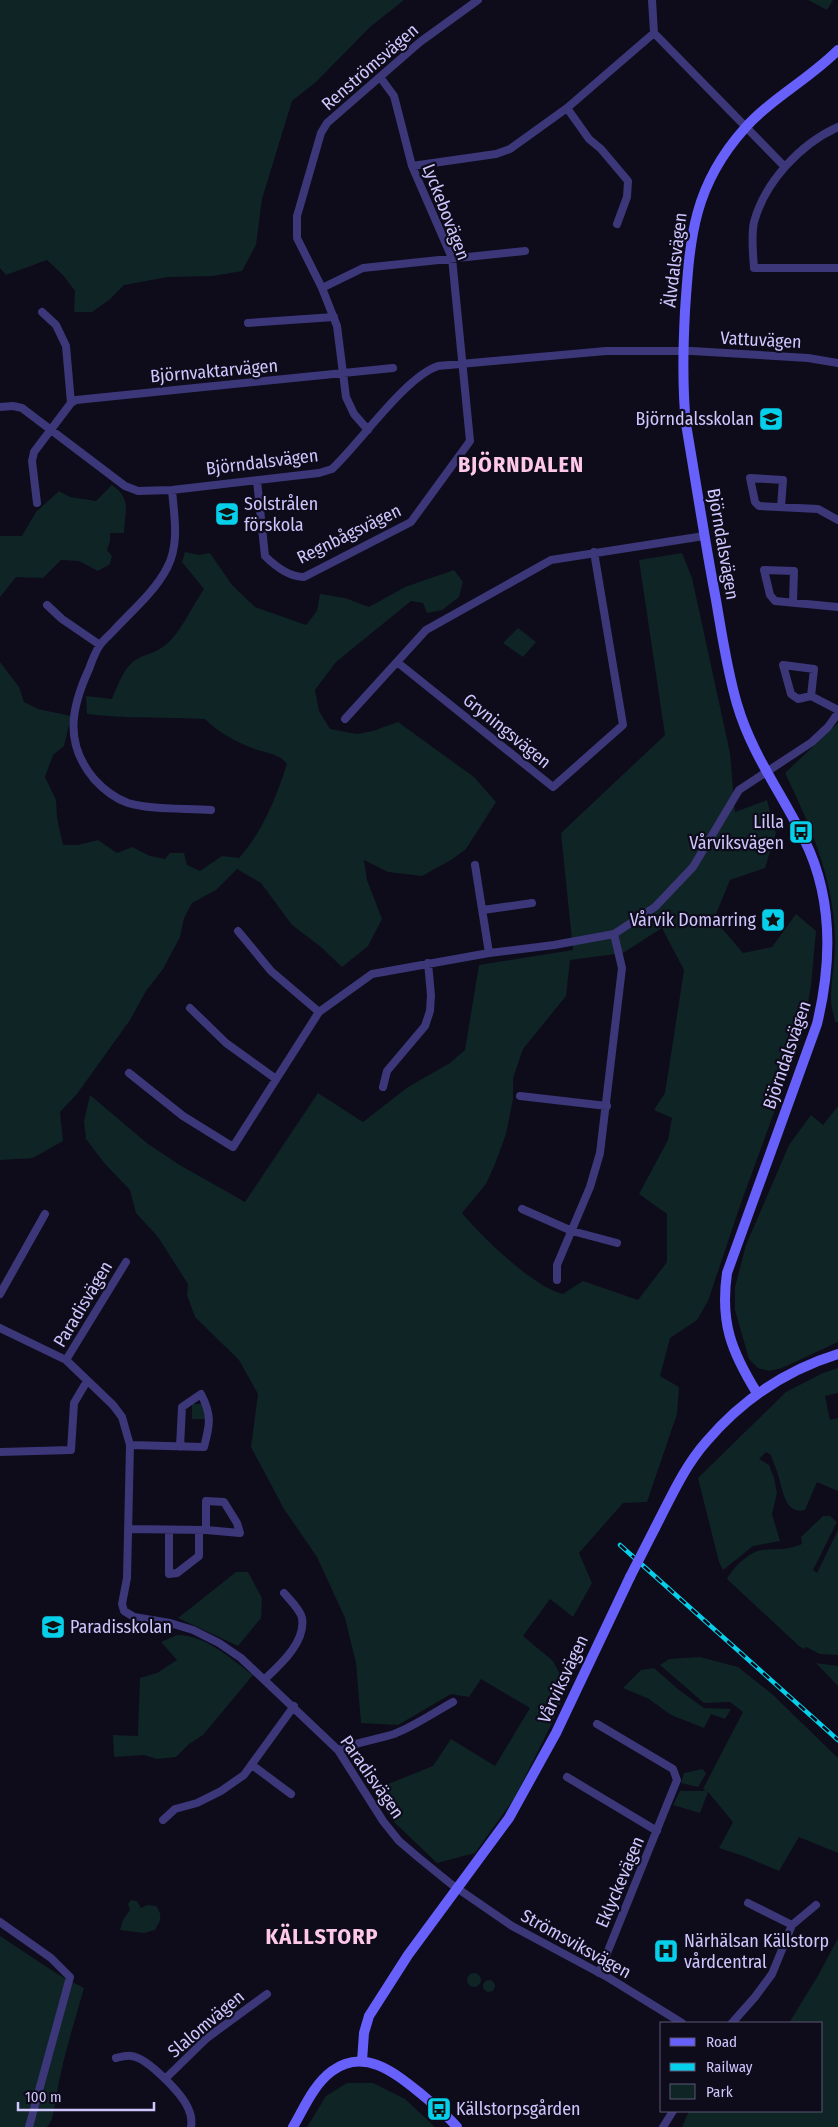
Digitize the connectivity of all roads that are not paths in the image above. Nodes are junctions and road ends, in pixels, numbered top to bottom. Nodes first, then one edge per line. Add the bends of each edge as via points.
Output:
1 (478, 0) edge
2 (652, 0) edge
3 (654, 33) junction
4 (838, 50) edge
5 (380, 77) junction
6 (566, 108) junction
7 (746, 127) junction
8 (838, 127) edge
9 (412, 166) junction
10 (784, 166) junction
11 (618, 224) dead end
12 (525, 251) dead end
13 (452, 258) junction
14 (838, 268) edge
15 (322, 288) junction
16 (42, 312) dead end
17 (334, 317) junction
18 (248, 323) dead end
19 (683, 351) junction
20 (462, 363) junction
21 (838, 363) edge
22 (393, 368) dead end
23 (343, 374) junction
24 (71, 403) junction
25 (0, 407) edge
26 (52, 430) junction
27 (368, 430) junction
28 (257, 481) junction
29 (172, 490) junction
30 (37, 503) dead end
31 (781, 508) junction
32 (838, 520) edge
33 (704, 536) junction
34 (594, 552) junction
35 (793, 602) junction
36 (47, 605) dead end
37 (838, 607) edge
38 (100, 645) junction
39 (397, 662) junction
40 (811, 696) junction
41 (838, 712) edge
42 (345, 718) dead end
43 (766, 771) junction
44 (211, 810) dead end
45 (475, 865) dead end
46 (532, 903) dead end
47 (482, 910) junction
48 (238, 931) dead end
49 (614, 934) junction
50 (489, 953) junction
51 (428, 963) junction
52 (190, 1008) dead end
53 (318, 1012) junction
54 (129, 1073) dead end
55 (276, 1079) junction
56 (383, 1086) dead end
57 (520, 1096) dead end
58 (607, 1106) junction
59 (522, 1209) dead end
60 (45, 1214) dead end
61 (572, 1231) junction
62 (617, 1243) dead end
63 (126, 1262) dead end
64 (557, 1280) dead end
65 (0, 1294) edge
66 (0, 1328) edge
67 (838, 1354) edge
68 (66, 1360) junction
69 (87, 1381) junction
70 (757, 1393) junction
71 (130, 1446) junction
72 (180, 1447) junction
73 (0, 1452) edge
74 (128, 1529) junction
75 (169, 1530) junction
76 (202, 1530) junction
77 (284, 1593) dead end
78 (265, 1679) junction
79 (453, 1702) dead end
80 (294, 1706) junction
81 (597, 1724) dead end
82 (338, 1750) junction
83 (252, 1765) junction
84 (567, 1777) dead end
85 (291, 1794) dead end
86 (162, 1820) dead end
87 (657, 1831) junction
88 (457, 1888) junction
89 (748, 1902) dead end
90 (816, 1905) dead end
91 (0, 1922) edge
92 (792, 1925) junction
93 (599, 1973) junction
94 (267, 1994) dead end
95 (680, 2022) edge
96 (733, 2022) edge
97 (116, 2058) dead end
98 (362, 2061) junction
99 (165, 2079) junction
100 (672, 2112) edge
101 (29, 2127) edge
102 (191, 2127) edge
103 (293, 2127) edge
104 (457, 2127) edge
105 (663, 2127) edge

1 - 5 street, Renströmsvägen via 420,42
2 - 3 street
3 - 6 street
3 - 7 street
4 - 7 street, Älvdalsvägen
5 - 9 street, Lyckebovägen via 394,96
5 - 15 street, Renströmsvägen via 334,115 321,133 297,216 298,238
6 - 9 street via 510,149 496,154
6 - 11 street via 589,139 602,149 628,181 627,197
7 - 10 street
7 - 19 street, Älvdalsvägen via 715,167 692,228
8 - 10 street
9 - 13 street, Lyckebovägen
10 - 14 street via 767,190 754,223 754,268
12 - 13 street
13 - 15 street via 363,268
13 - 20 street, Lyckebovägen
15 - 17 street, Renströmsvägen
16 - 24 street via 56,325 66,346
17 - 18 street
17 - 23 street, Renströmsvägen
19 - 20 street, Björndalsvägen via 606,351
19 - 21 street, Vattuvägen via 808,358
19 - 33 street, Björndalsvägen via 686,424
20 - 27 street, Björndalsvägen via 429,369
20 - 28 street, Regnbågsvägen via 470,441 411,522 310,575 298,577 282,570 265,556
22 - 23 street, Björnvaktarvägen
23 - 24 street, Björnvaktarvägen
23 - 27 street, Renströmsvägen via 346,397 354,414
24 - 26 street
25 - 26 street, Björndalsvägen via 22,408
26 - 29 street, Björndalsvägen via 125,486 138,491
26 - 30 street via 34,452 32,460
27 - 28 street, Björndalsvägen via 332,469
28 - 29 street, Björndalsvägen
29 - 38 street via 175,544 168,567 154,588
31 - 31 street via 783,480 750,478 755,502 759,506
31 - 32 street via 818,510
33 - 34 street
33 - 43 street, Björndalsvägen via 737,703 757,757
34 - 39 street via 551,560 535,568 426,630
34 - 39 street, Gryningsvägen via 623,725 553,787
35 - 35 street via 794,570 764,570 770,595 775,601
35 - 37 street
36 - 38 street
38 - 44 street via 80,689 73,725 80,758 88,771 101,786 128,803
39 - 42 street
40 - 40 street via 798,699 791,694 783,665 814,668
40 - 41 street
41 - 43 street via 812,742
43 - 49 street via 738,790 693,867 655,907
43 - 70 street, Björndalsvägen via 806,841 822,889 828,966 817,1024 727,1273 726,1324 743,1371
45 - 47 street
46 - 47 street
47 - 50 street
48 - 53 street via 271,971
49 - 50 street via 554,946
49 - 58 street via 622,968
50 - 51 street
51 - 53 street via 372,974
51 - 56 street via 431,995 425,1026 387,1071
52 - 55 street via 226,1043
53 - 55 street
54 - 55 street via 183,1116 234,1147
57 - 58 street
58 - 61 street via 600,1153
59 - 61 street
60 - 65 street
61 - 62 street
61 - 64 street via 558,1265
63 - 68 street, Paradisvägen
66 - 68 street, Paradisvägen
67 - 70 street, Vårviksvägen via 807,1365
68 - 69 street, Paradisvägen
69 - 71 street, Paradisvägen via 122,1417
69 - 73 street via 74,1403 71,1450
70 - 88 street, Vårviksvägen, bridge via 705,1443 679,1483 630,1577 556,1734 513,1810
71 - 72 street
71 - 74 street, Paradisvägen
72 - 72 street via 204,1447 209,1427 208,1408 201,1394 182,1406
74 - 75 street
74 - 78 street, Paradisvägen via 124,1611 134,1617 193,1630 220,1643
75 - 76 street
75 - 76 street via 169,1574 177,1573 199,1556
76 - 76 street via 223,1532 240,1533 224,1502 206,1501
77 - 78 street via 302,1618 299,1638 286,1658
78 - 80 street, Paradisvägen
79 - 82 street via 412,1726
80 - 82 street, Paradisvägen
80 - 83 street
81 - 87 street, Eklyckevägen via 674,1769 677,1780
82 - 88 street, Paradisvägen via 399,1841
83 - 85 street
83 - 86 street via 244,1775 221,1791 175,1809
84 - 87 street, Eklyckevägen
87 - 93 street, Eklyckevägen
88 - 93 street, Strömsviksvägen via 512,1926
88 - 98 street, Vårviksvägen via 369,2016
89 - 92 street
90 - 92 street
91 - 101 street via 51,1958 70,1977
92 - 96 street via 772,1974
93 - 95 street, Strömsviksvägen
94 - 99 street, Slalomvägen via 207,2038
97 - 99 street, Slalomvägen via 132,2056
98 - 103 street via 345,2064 324,2078
98 - 104 street via 387,2068 440,2109
99 - 102 street, Slalomvägen via 188,2107
100 - 105 street

